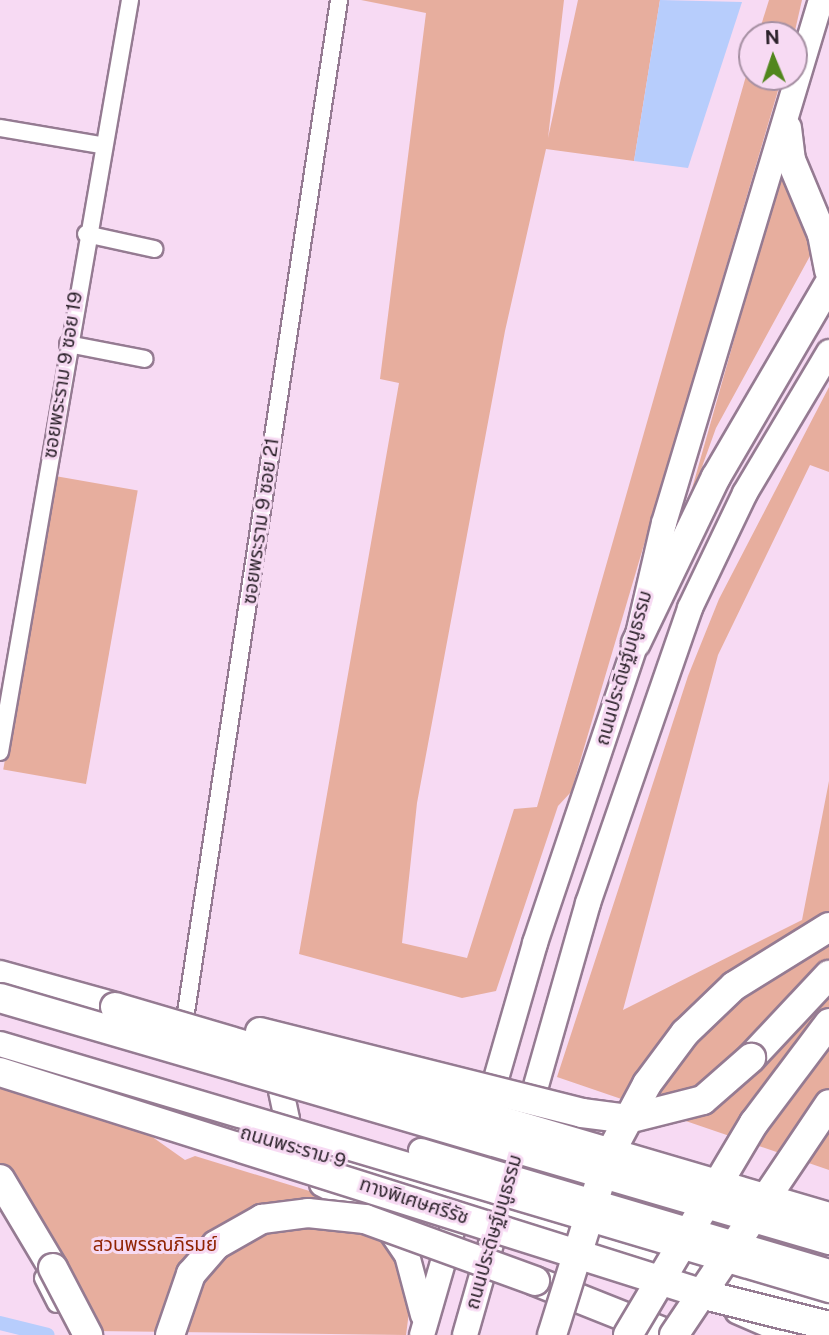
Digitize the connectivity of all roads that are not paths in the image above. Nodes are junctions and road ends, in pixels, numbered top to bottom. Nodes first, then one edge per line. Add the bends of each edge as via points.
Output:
1 (130, 0) edge
2 (338, 0) edge
3 (821, 0) edge
4 (0, 128) edge
5 (787, 128) junction
6 (101, 145) junction
7 (86, 234) junction
8 (154, 250) dead end
9 (829, 270) edge
10 (829, 285) edge
11 (68, 344) junction
12 (829, 352) edge
13 (145, 359) dead end
14 (636, 643) junction
15 (608, 729) junction
16 (645, 739) junction
17 (0, 751) edge
18 (829, 927) edge
19 (0, 975) edge
20 (829, 975) edge
21 (829, 982) edge
22 (0, 998) edge
23 (806, 999) junction
24 (0, 1007) edge
25 (116, 1007) junction
26 (829, 1023) edge
27 (0, 1028) edge
28 (182, 1041) dead end
29 (0, 1044) edge
30 (0, 1058) edge
31 (0, 1072) edge
32 (538, 1078) junction
33 (286, 1082) junction
34 (829, 1104) edge
35 (156, 1107) junction
36 (265, 1139) junction
37 (475, 1148) junction
38 (514, 1160) junction
39 (0, 1180) edge
40 (605, 1187) junction
41 (461, 1197) junction
42 (0, 1199) edge
43 (501, 1208) junction
44 (829, 1217) edge
45 (829, 1240) edge
46 (490, 1248) junction
47 (829, 1255) edge
48 (698, 1265) junction
49 (829, 1272) edge
50 (68, 1275) dead end
51 (46, 1283) junction
52 (829, 1290) edge
53 (713, 1297) junction
54 (56, 1304) dead end
55 (829, 1305) edge
56 (829, 1326) edge
57 (423, 1331) edge
58 (88, 1335) edge
59 (170, 1335) edge
60 (464, 1335) edge
61 (552, 1335) edge
62 (628, 1335) edge
63 (672, 1335) edge
64 (797, 1335) edge

1 - 6 street, ซอยพระราม 9 ซอย 19
2 - 28 street, ซอยพระราม 9 ซอย 21
3 - 5 main road, ถนนประดิษฐ์มนูธรรม
4 - 6 street
5 - 9 highway via 791,160 822,234
5 - 14 main road, ถนนประดิษฐ์มนูธรรม via 664,523
6 - 7 street, ซอยพระราม 9 ซอย 19
7 - 8 street
7 - 11 street, ซอยพระราม 9 ซอย 19
10 - 14 highway via 716,477
11 - 13 street
11 - 17 street, ซอยพระราม 9 ซอย 19
12 - 16 main road, ถนนประดิษฐ์มนูธรรม via 745,493 691,608
14 - 15 main road, ถนนประดิษฐ์มนูธรรม
15 - 16 main road via 617,738
15 - 37 main road, ถนนประดิษฐ์มนูธรรม via 535,943
16 - 32 main road, ถนนประดิษฐ์มนูธรรม
18 - 61 highway, bridge via 734,986 685,1033 647,1084 607,1159
19 - 25 highway
20 - 23 highway
21 - 23 highway
22 - 45 highway, bridge
23 - 25 highway, bridge via 729,1083 703,1100 628,1119 582,1113 303,1041
24 - 33 main road via 252,1082
25 - 44 highway, bridge
26 - 62 highway, bridge via 754,1123
27 - 49 main road, ถนนพระราม 9, bridge
29 - 52 main road, ถนนพระราม 9, bridge
30 - 35 main road, ถนนพระราม 9
31 - 53 highway, ทางพิเศษศรีรัช, bridge
32 - 38 main road, ถนนประดิษฐ์มนูธรรม
32 - 40 main road via 568,1145
33 - 36 main road via 287,1119
33 - 37 main road
34 - 63 highway, bridge
35 - 36 main road, ถนนพระราม 9
35 - 57 main road via 176,1132 336,1189 369,1208 407,1255
36 - 41 main road, ถนนพระราม 9
37 - 38 main road
37 - 41 main road, ถนนประดิษฐ์มนูธรรม
38 - 40 main road
38 - 43 main road, ถนนประดิษฐ์มนูธรรม
39 - 58 highway, bridge
40 - 47 main road
41 - 43 main road, ถนนพระราม 9
41 - 57 main road, ถนนประดิษฐ์มนูธรรม
42 - 51 street
43 - 46 main road, ถนนประดิษฐ์มนูธรรม
43 - 48 main road, ถนนพระราม 9
46 - 48 main road via 524,1242 631,1269
46 - 60 main road, ถนนประดิษฐ์มนูธรรม
48 - 55 main road, ถนนพระราม 9
50 - 51 street
51 - 54 street
53 - 56 highway, ทางพิเศษศรีรัช, bridge
53 - 64 highway, bridge
59 - 63 highway, bridge via 191,1274 216,1245 262,1219 308,1213 365,1219

